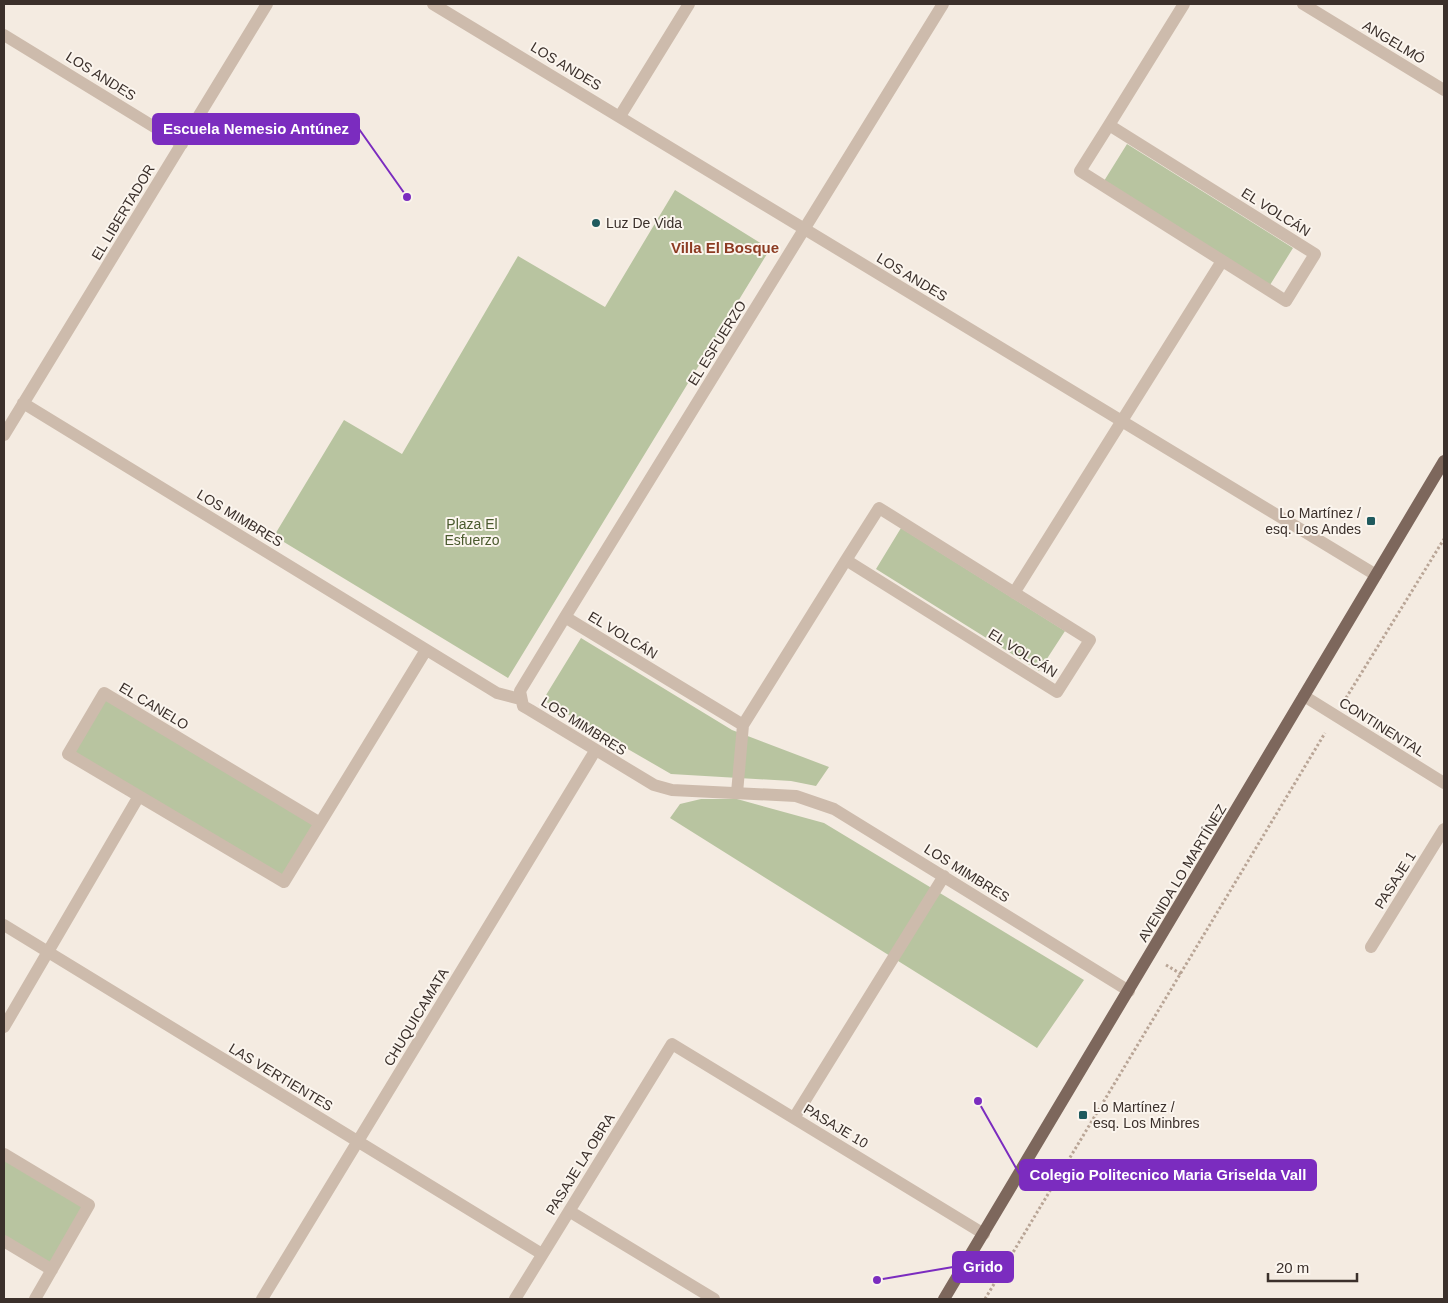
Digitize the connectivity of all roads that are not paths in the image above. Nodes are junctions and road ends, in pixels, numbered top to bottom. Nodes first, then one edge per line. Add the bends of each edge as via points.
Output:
1 (267, 4) edge
2 (433, 4) edge
3 (689, 4) edge
4 (943, 4) edge
5 (1184, 4) edge
6 (1303, 4) edge
7 (4, 34) edge
8 (1444, 90) edge
9 (620, 116) junction
10 (1109, 125) junction
11 (182, 144) junction
12 (804, 229) junction
13 (1222, 260) junction
14 (23, 403) junction
15 (1122, 422) junction
16 (4, 435) edge
17 (1444, 461) edge
18 (846, 560) junction
19 (1376, 575) junction
20 (1014, 593) junction
21 (565, 617) junction
22 (426, 650) junction
23 (1304, 696) junction
24 (520, 699) junction
25 (743, 725) junction
26 (595, 751) junction
27 (1444, 783) edge
28 (737, 793) junction
29 (139, 796) junction
30 (320, 823) junction
31 (1444, 829) edge
32 (944, 876) junction
33 (4, 926) edge
34 (1370, 947) dead end
35 (47, 952) junction
36 (1129, 990) junction
37 (4, 1027) edge
38 (672, 1044) joint
39 (794, 1118) junction
40 (358, 1142) junction
41 (4, 1154) edge
42 (569, 1212) junction
43 (984, 1234) junction
44 (4, 1240) edge
45 (542, 1254) junction
46 (52, 1270) junction
47 (35, 1299) edge
48 (262, 1299) edge
49 (515, 1299) edge
50 (714, 1299) edge
51 (944, 1299) edge

1 - 11 street, EL LIBERTADOR
2 - 9 street, LOS ANDES
3 - 9 street
4 - 12 street, EL ESFUERZO
5 - 10 street, EL VOLCÁN
6 - 8 street, ANGELMÓ
7 - 11 street, LOS ANDES
9 - 12 street, LOS ANDES
10 - 13 street, EL VOLCÁN via 1080,171
10 - 13 street, EL VOLCÁN via 1315,254 1286,301
11 - 14 street, EL LIBERTADOR
12 - 15 street, LOS ANDES
12 - 21 street, EL ESFUERZO
13 - 15 street
14 - 16 street, EL LIBERTADOR
14 - 22 street, LOS MIMBRES
15 - 19 street, LOS ANDES
15 - 20 street
17 - 19 main road, AVENIDA LO MARTÍNEZ
18 - 20 street, EL VOLCÁN via 879,508
18 - 20 street, EL VOLCÁN via 1057,692 1090,640
18 - 25 street, EL VOLCÁN
19 - 23 main road, AVENIDA LO MARTÍNEZ
21 - 24 street, EL ESFUERZO via 520,691
21 - 25 street, EL VOLCÁN
22 - 24 street, LOS MIMBRES via 497,693
22 - 30 street, EL CANELO
23 - 27 street, CONTINENTAL
23 - 36 main road, AVENIDA LO MARTÍNEZ
24 - 26 street, LOS MIMBRES via 530,710
25 - 28 street, EL VOLCÁN
26 - 28 street, LOS MIMBRES via 654,785 672,790
26 - 40 street, CHUQUICAMATA
28 - 32 street, LOS MIMBRES via 796,796 834,809
29 - 30 street, EL CANELO via 284,882
29 - 30 street, EL CANELO via 68,754 104,693
29 - 35 street
31 - 34 street, PASAJE 1
32 - 36 street, LOS MIMBRES
32 - 39 street
33 - 35 street, LAS VERTIENTES
35 - 37 street
35 - 40 street, LAS VERTIENTES
36 - 43 main road, AVENIDA LO MARTÍNEZ
38 - 39 street, PASAJE 10
38 - 42 street, PASAJE LA OBRA
39 - 43 street, PASAJE 10
40 - 45 street, LAS VERTIENTES
40 - 48 street, CHUQUICAMATA
41 - 46 street via 89,1205
42 - 45 street, PASAJE LA OBRA
42 - 50 street
43 - 51 main road, AVENIDA LO MARTÍNEZ
44 - 46 street
45 - 49 street, PASAJE LA OBRA
46 - 47 street

